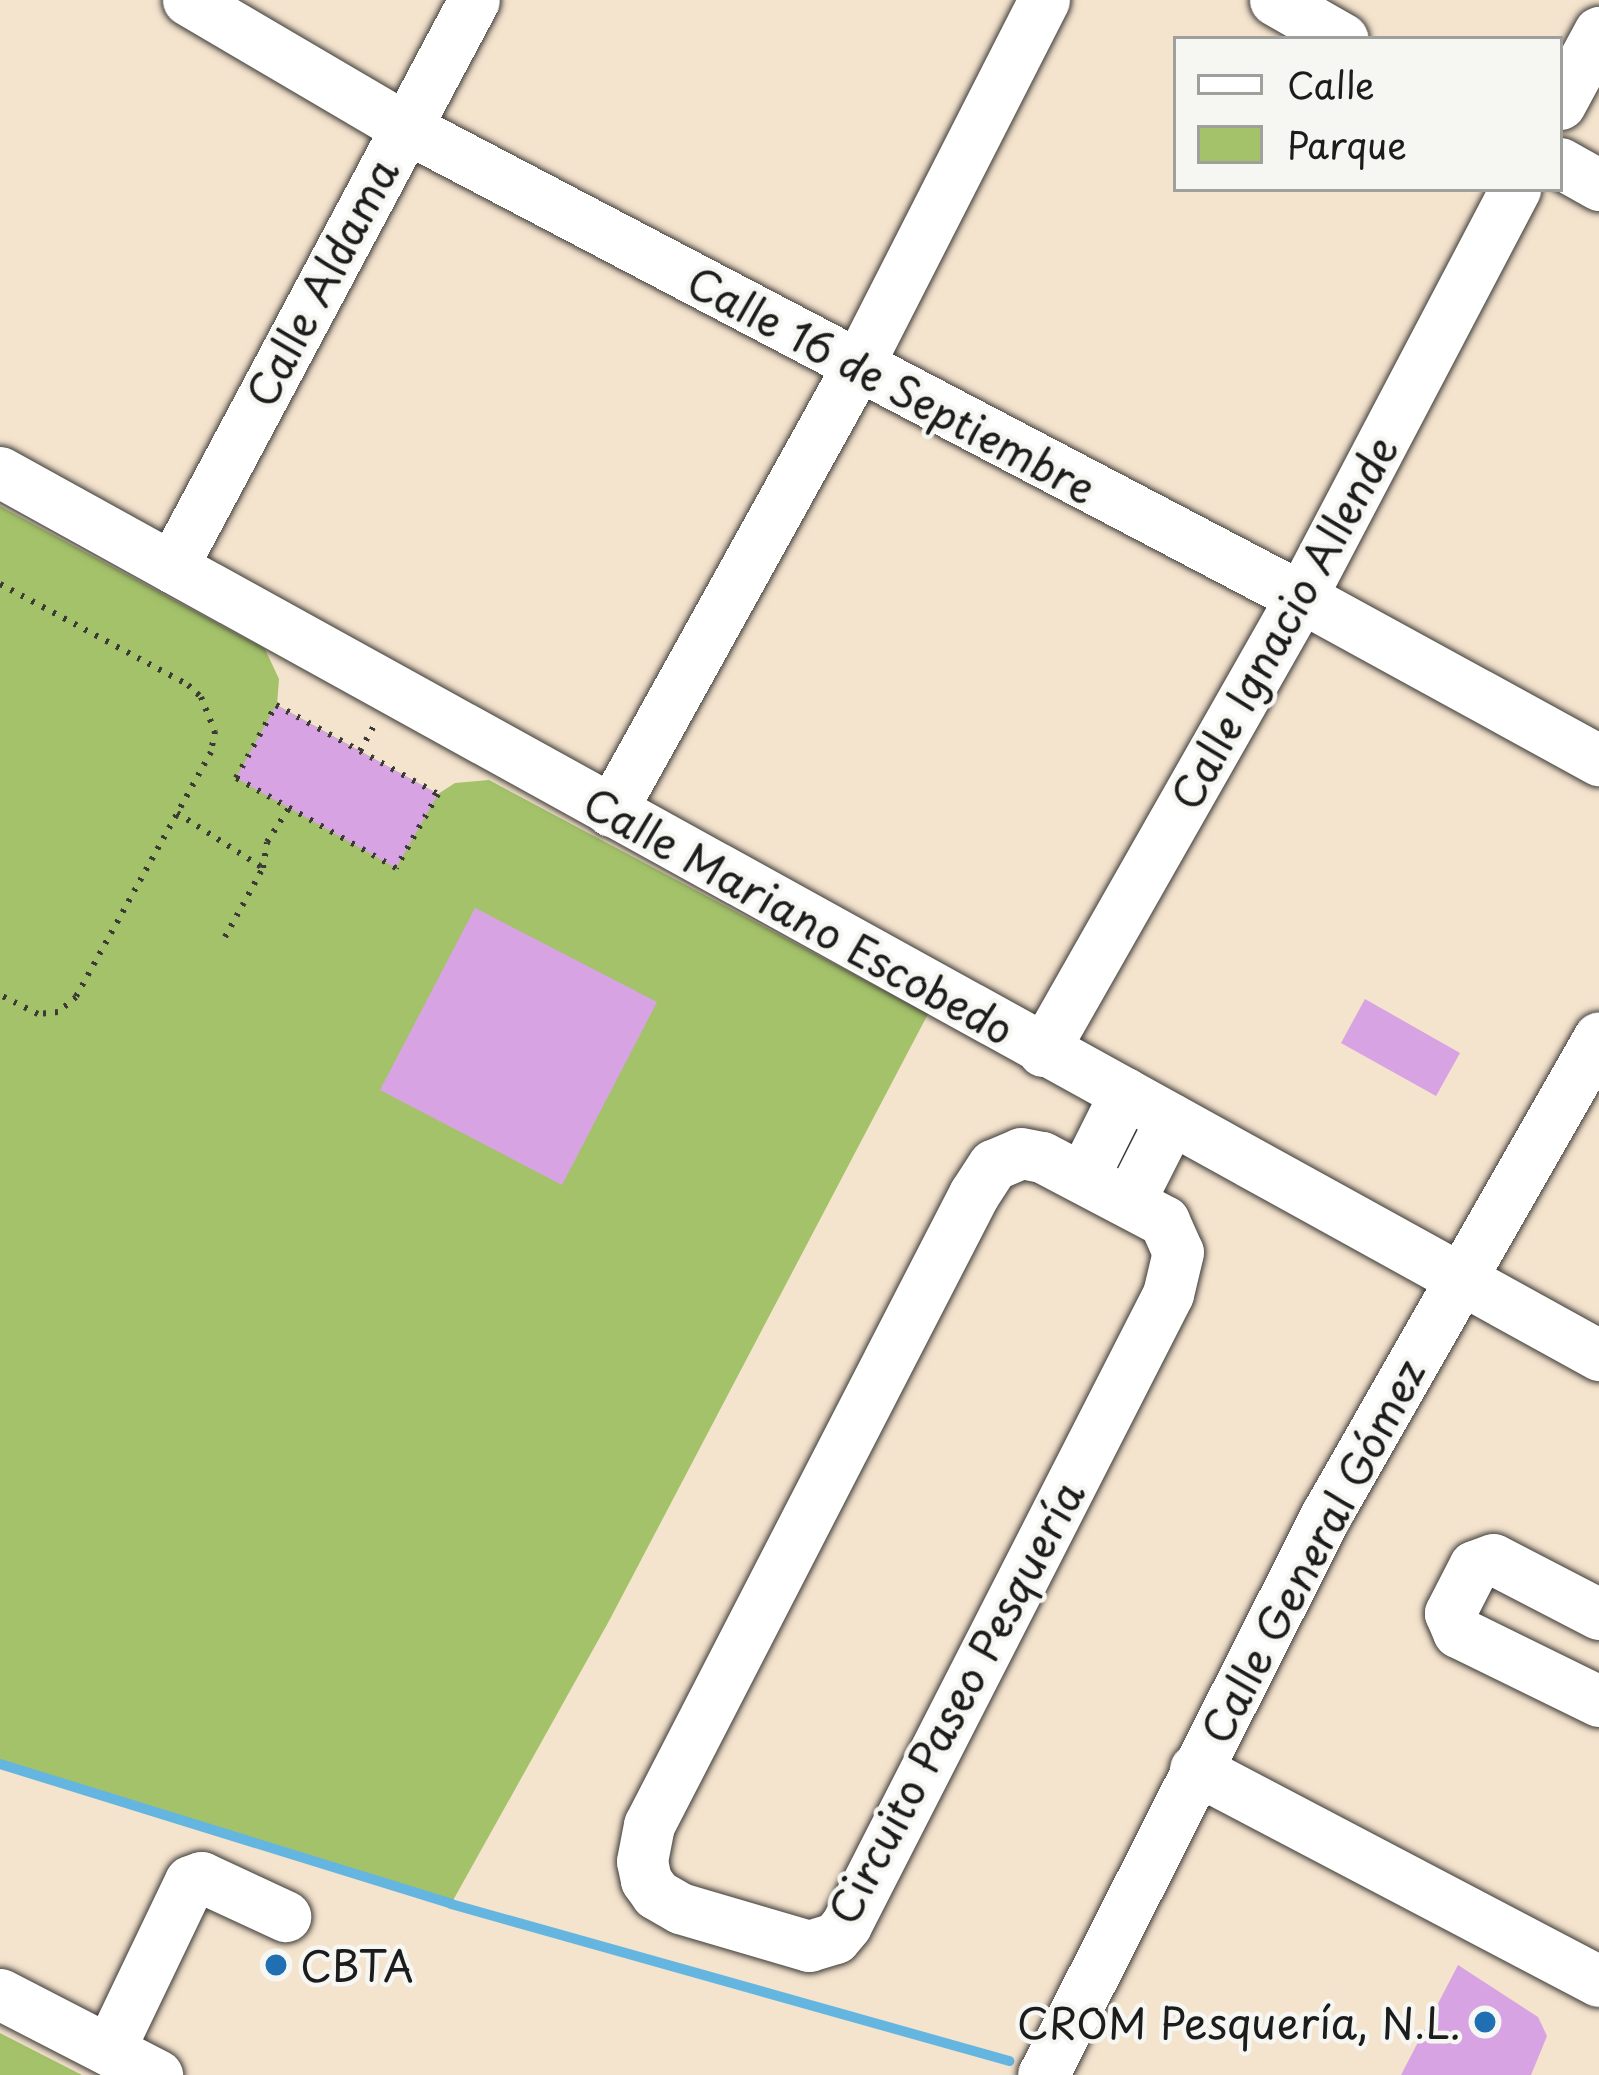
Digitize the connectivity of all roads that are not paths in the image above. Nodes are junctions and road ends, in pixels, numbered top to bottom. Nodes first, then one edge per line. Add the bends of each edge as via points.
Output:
1 (188, 0) edge
2 (474, 0) edge
3 (1044, 0) edge
4 (1275, 0) edge
5 (1599, 32) edge
6 (1338, 36) edge
7 (1563, 98) edge
8 (403, 126) junction
9 (1563, 165) edge
10 (1599, 185) edge
11 (1513, 192) edge
12 (857, 367) junction
13 (0, 472) edge
14 (172, 567) junction
15 (1301, 597) junction
16 (1599, 760) edge
17 (611, 811) junction
18 (1599, 1037) edge
19 (1043, 1051) junction
20 (1125, 1093) junction
21 (1172, 1119) junction
22 (1083, 1177) junction
23 (1130, 1200) junction
24 (1461, 1276) junction
25 (1599, 1355) edge
26 (1599, 1614) edge
27 (1599, 1701) edge
28 (1195, 1769) junction
29 (285, 1916) dead end
30 (1599, 1981) edge
31 (0, 1994) edge
32 (109, 2050) junction
33 (158, 2075) edge
34 (1043, 2075) edge

1 - 8 street, Calle 16 de Septiembre
2 - 8 street, Calle Aldama
3 - 12 street
4 - 6 street
5 - 7 street
8 - 12 street, Calle 16 de Septiembre
8 - 14 street, Calle Aldama
9 - 10 street
11 - 15 street, Calle Ignacio Allende
12 - 15 street, Calle 16 de Septiembre
12 - 17 street
13 - 14 street, Calle Mariano Escobedo
14 - 17 street, Calle Mariano Escobedo
15 - 16 street, Calle 16 de Septiembre
15 - 19 street, Calle Ignacio Allende
17 - 19 street, Calle Mariano Escobedo
18 - 24 street, Calle General Gómez
19 - 20 street, Calle Mariano Escobedo
20 - 21 street, Calle Mariano Escobedo
20 - 22 street
21 - 23 street
21 - 24 street, Calle Mariano Escobedo
22 - 23 street, Circuito Paseo Pesquería
22 - 23 street, Circuito Paseo Pesquería via 1021,1153 1006,1155 982,1178 649,1825 642,1861 656,1894 680,1908 808,1946 835,1938 846,1925 1176,1274 1178,1252 1164,1221
24 - 25 street, Calle Mariano Escobedo
24 - 28 street, Calle General Gómez
26 - 27 street via 1493,1559 1474,1566 1450,1612 1458,1632
28 - 30 street
28 - 34 street, Calle General Gómez
29 - 32 street via 201,1877 190,1881
31 - 32 street
32 - 33 street

